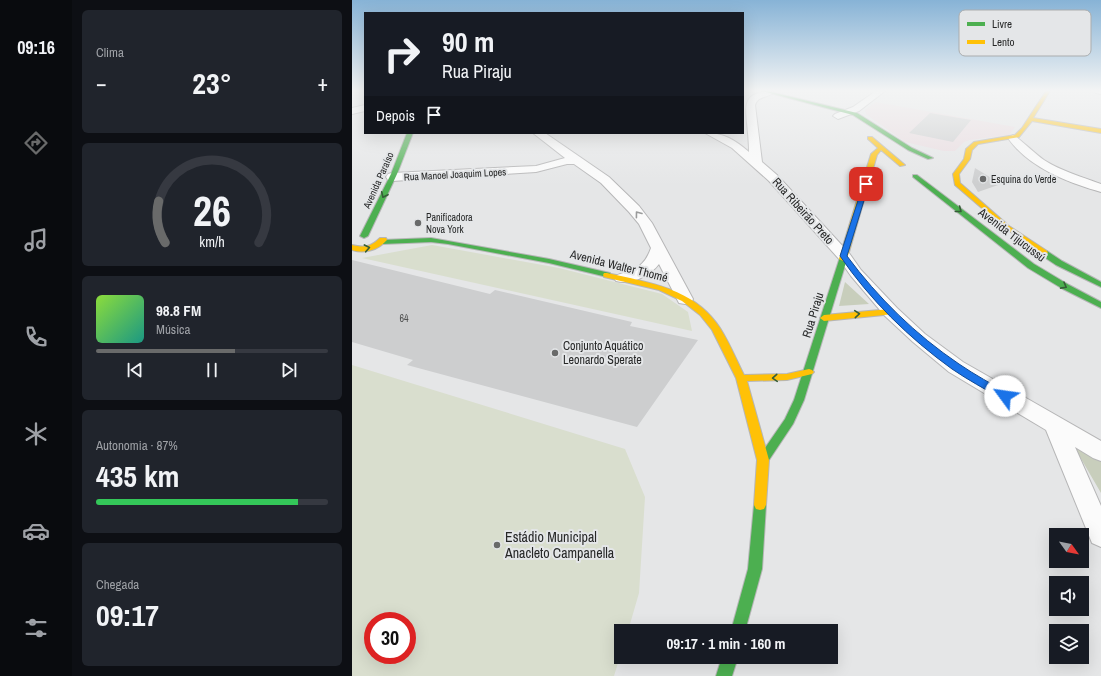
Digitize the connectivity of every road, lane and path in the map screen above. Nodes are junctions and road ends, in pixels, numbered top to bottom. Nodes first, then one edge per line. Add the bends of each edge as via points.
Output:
1 (746, 123) edge
2 (849, 123) edge
3 (869, 123) edge
4 (1027, 123) edge
5 (1050, 123) edge
6 (1101, 131) edge
7 (744, 133) joint
8 (410, 134) edge
9 (539, 134) edge
10 (713, 134) edge
11 (1013, 138) junction
12 (881, 148) junction
13 (930, 158) junction
14 (942, 160) dead end
15 (409, 162) dead end
16 (756, 162) junction
17 (575, 167) junction
18 (904, 168) junction
19 (870, 169) junction
20 (517, 171) junction
21 (562, 174) dead end
22 (915, 176) junction
23 (398, 179) junction
24 (934, 179) dead end
25 (1101, 188) edge
26 (364, 236) junction
27 (352, 242) edge
28 (382, 242) junction
29 (352, 247) edge
30 (658, 248) junction
31 (844, 256) junction
32 (622, 278) junction
33 (1101, 285) edge
34 (686, 299) junction
35 (1101, 305) edge
36 (891, 312) junction
37 (824, 318) junction
38 (809, 372) junction
39 (741, 378) junction
40 (1055, 426) junction
41 (1101, 452) edge
42 (763, 460) junction
43 (1101, 535) edge
44 (740, 624) edge
45 (728, 664) edge
46 (724, 676) edge

1 - 7 street
2 - 12 street, Avenida Tijucussú
3 - 13 street, Avenida Tijucussú via 911,151
4 - 11 street via 1018,136
5 - 6 street
7 - 16 street
8 - 23 street, Avenida Paraíso
9 - 17 street
10 - 16 street, Rua Ribeirão Preto via 731,143
11 - 25 street via 1024,152 1035,160
11 - 33 street, Avenida Tijucussú via 976,143 971,146 965,163 954,170 958,186 1007,227 1059,263
12 - 18 street, Avenida Tijucussú
12 - 19 street, Rua Piraju via 874,154
13 - 14 street, Avenida Tijucussú
13 - 18 street, Avenida Tijucussú via 911,159 904,162
15 - 23 street, Avenida Paraíso
16 - 31 street, Rua Ribeirão Preto
17 - 20 street, Rua Manoel Joaquim Lopes via 567,162
30 -> 17 street via 634,209 605,180 587,168
18 - 19 street via 884,166
18 - 22 street, Avenida Tijucussú
19 - 31 street, Rua Piraju
20 - 21 street, Rua Manoel Joaquim Lopes
20 - 23 street, Rua Manoel Joaquim Lopes
22 - 24 street, Avenida Tijucussú
22 -> 35 street, Avenida Tijucussú via 1031,266
23 -> 26 street, Avenida Paraíso
26 - 27 street
26 - 28 street via 378,235 383,237
29 -> 28 street via 363,249
28 - 32 street, Avenida Walter Thomé via 448,242
30 - 32 street via 654,260 647,269
30 - 34 street
31 - 36 street, Rua Ribeirão Preto
31 - 37 street, Rua Piraju
32 - 34 street, Avenida Walter Thomé via 662,288
34 - 39 street, Avenida Walter Thomé via 703,313 716,329
37 -> 36 street
36 - 40 street, Rua Ribeirão Preto via 956,367
37 - 38 street, Rua Piraju
38 -> 39 street via 787,377
38 - 42 street, Rua Piraju via 789,421
39 - 42 street, Avenida Walter Thomé
40 - 41 street, Rua Ribeirão Preto
40 - 43 street
42 - 44 street, Avenida Walter Thomé via 755,569
45 - 46 street

